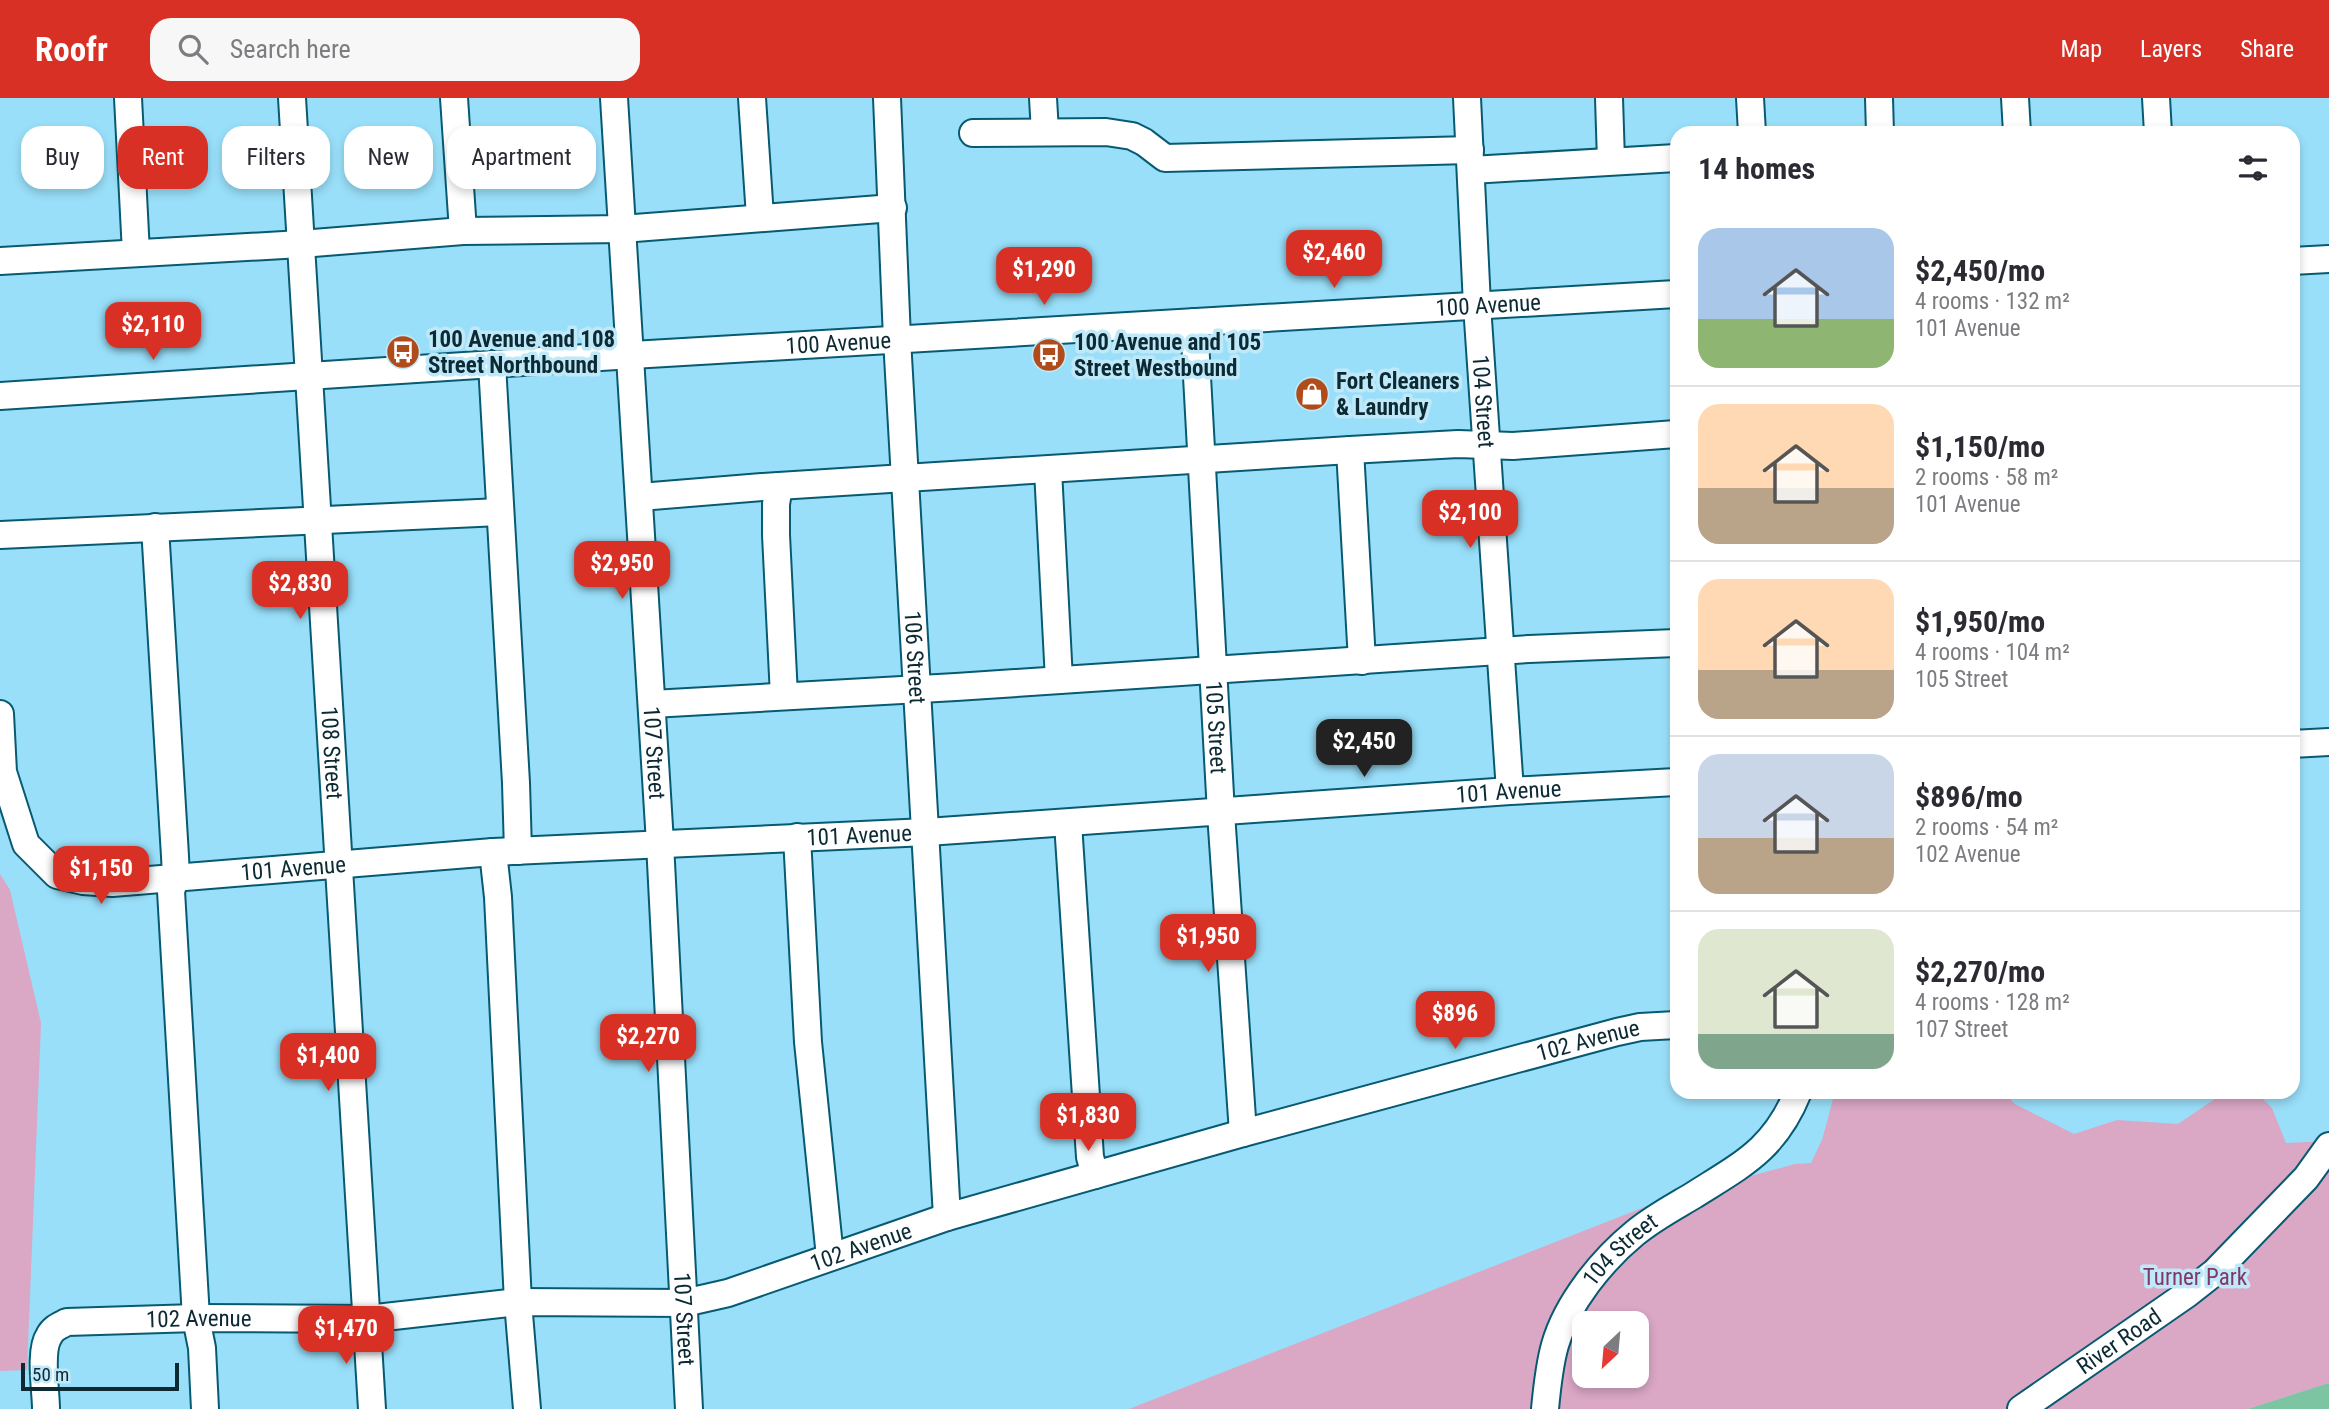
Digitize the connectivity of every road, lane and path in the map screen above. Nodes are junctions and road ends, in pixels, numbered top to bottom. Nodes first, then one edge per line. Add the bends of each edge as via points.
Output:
1 (128, 98) edge
2 (292, 98) edge
3 (454, 98) edge
4 (614, 98) edge
5 (752, 98) edge
6 (887, 98) edge
7 (1043, 98) edge
8 (1467, 98) edge
9 (1609, 98) edge
10 (1750, 98) edge
11 (1879, 98) edge
12 (2015, 98) edge
13 (2156, 98) edge
14 (1752, 126) edge
15 (1880, 126) edge
16 (2017, 126) edge
17 (2158, 126) edge
18 (1045, 132) junction
19 (973, 133) dead end
20 (1670, 158) edge
21 (1470, 160) junction
22 (1611, 161) junction
23 (893, 208) junction
24 (760, 217) junction
25 (622, 229) junction
26 (463, 232) junction
27 (301, 244) junction
28 (136, 253) junction
29 (2329, 259) edge
30 (0, 261) edge
31 (2300, 261) edge
32 (1670, 294) edge
33 (1477, 305) junction
34 (1194, 322) junction
35 (897, 339) junction
36 (632, 355) junction
37 (492, 364) junction
38 (309, 375) junction
39 (0, 396) edge
40 (1670, 433) edge
41 (1486, 446) junction
42 (1350, 450) junction
43 (1202, 460) junction
44 (1048, 470) junction
45 (906, 479) junction
46 (779, 485) junction
47 (640, 497) junction
48 (500, 512) junction
49 (317, 519) junction
50 (155, 527) junction
51 (0, 535) edge
52 (1670, 643) edge
53 (1500, 652) junction
54 (1362, 661) junction
55 (1213, 670) junction
56 (1059, 680) junction
57 (918, 690) junction
58 (784, 696) junction
59 (652, 705) junction
60 (0, 714) edge
61 (2329, 742) edge
62 (2300, 744) edge
63 (1670, 782) edge
64 (1510, 791) junction
65 (1221, 813) junction
66 (1068, 823) junction
67 (927, 832) junction
68 (797, 837) junction
69 (660, 843) junction
70 (505, 852) junction
71 (337, 863) junction
72 (176, 877) junction
73 (1670, 1025) edge
74 (1795, 1099) edge
75 (1243, 1133) junction
76 (2329, 1146) edge
77 (1095, 1175) junction
78 (947, 1217) junction
79 (830, 1257) junction
80 (518, 1303) junction
81 (684, 1303) junction
82 (196, 1318) junction
83 (366, 1320) junction
84 (47, 1409) edge
85 (205, 1409) edge
86 (372, 1409) edge
87 (527, 1409) edge
88 (689, 1409) edge
89 (1545, 1409) edge
90 (2021, 1409) edge

1 - 28 street
2 - 27 street, 108 Street
3 - 26 street
4 - 25 street, 107 Street
5 - 24 street
6 - 23 street, 106 Street
7 - 18 street
8 - 21 street, 104 Street
9 - 22 street
10 - 14 street
11 - 15 street
12 - 16 street
13 - 17 street
18 - 19 street
18 - 21 street via 1132,136 1166,158
20 - 22 street
21 - 22 street
21 - 33 street, 104 Street
23 - 24 street
23 - 35 street, 106 Street
24 - 25 street
25 - 26 street
25 - 36 street, 107 Street
26 - 27 street
27 - 28 street
27 - 38 street, 108 Street
28 - 30 street
29 - 31 street
32 - 33 street, 100 Avenue
33 - 34 street, 100 Avenue
33 - 41 street, 104 Street
34 - 35 street, 100 Avenue
34 - 43 street, 105 Street
35 - 36 street, 100 Avenue
35 - 45 street, 106 Street
36 - 37 street, 100 Avenue
36 - 47 street, 107 Street
37 - 38 street, 100 Avenue
37 - 48 street
38 - 39 street, 100 Avenue
38 - 49 street, 108 Street
40 - 41 street
41 - 42 street
41 - 53 street, 104 Street
42 - 43 street
42 - 54 street
43 - 44 street
43 - 55 street, 105 Street
44 - 45 street
44 - 56 street
45 - 46 street
45 - 57 street, 106 Street
46 - 47 street
46 - 58 street via 776,535
47 - 59 street, 107 Street
48 - 49 street
48 - 70 street via 516,783
49 - 50 street
49 - 71 street, 108 Street
50 - 51 street
50 - 72 street
52 - 53 street
53 - 54 street
53 - 64 street, 104 Street
54 - 55 street
55 - 56 street
55 - 65 street, 105 Street
56 - 57 street
57 - 58 street
57 - 67 street, 106 Street
58 - 59 street
59 - 69 street, 107 Street
60 - 72 street, 101 Avenue via 3,772 26,844 46,865 57,875 83,881
61 - 62 street
63 - 64 street, 101 Avenue
64 - 65 street, 101 Avenue
65 - 66 street, 101 Avenue
65 - 75 street, 105 Street
66 - 67 street, 101 Avenue
66 - 77 street via 1090,1157
67 - 68 street, 101 Avenue
67 - 78 street, 106 Street
68 - 69 street, 101 Avenue
68 - 79 street via 808,1042
69 - 70 street, 101 Avenue
69 - 81 street, 107 Street
70 - 71 street, 101 Avenue
70 - 80 street via 498,897
71 - 72 street, 101 Avenue
71 - 83 street, 108 Street
72 - 82 street via 171,891
73 - 75 street, 102 Avenue via 1617,1032
74 - 89 street, 104 Street via 1768,1144 1618,1248 1587,1286 1561,1328
75 - 77 street, 102 Avenue
76 - 90 street, River Road via 2306,1178 2215,1272
77 - 78 street, 102 Avenue
78 - 79 street, 102 Avenue
79 - 81 street, 102 Avenue
80 - 81 street, 102 Avenue
80 - 83 street, 102 Avenue
80 - 87 street
81 - 88 street, 107 Street
82 - 83 street, 102 Avenue
82 - 84 street, 102 Avenue via 67,1322 55,1328 47,1338 44,1355
82 - 85 street
83 - 86 street, 108 Street

